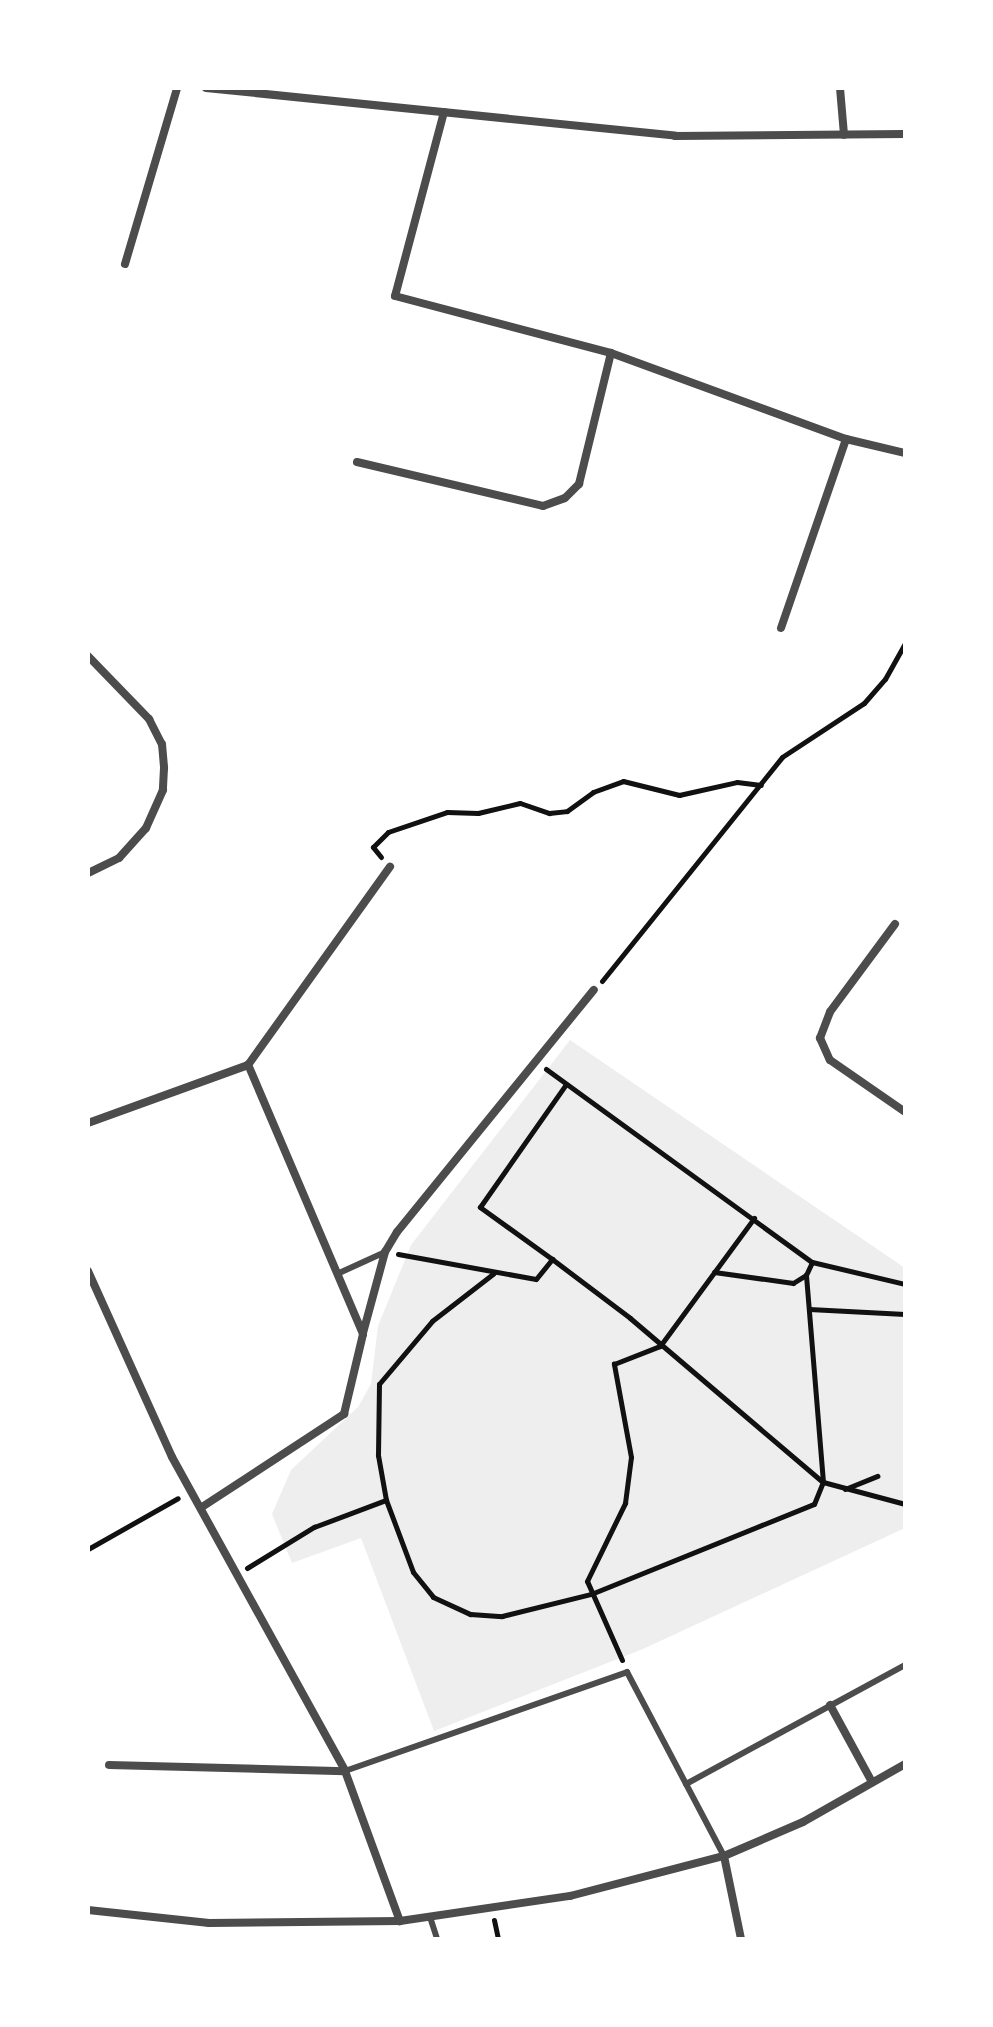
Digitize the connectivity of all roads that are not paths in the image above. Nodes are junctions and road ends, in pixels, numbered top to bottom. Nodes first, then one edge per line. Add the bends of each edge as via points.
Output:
1 (177, 88) edge
2 (206, 88) edge
3 (840, 88) edge
4 (444, 112) junction
5 (905, 134) edge
6 (844, 135) junction
7 (125, 264) dead end
8 (611, 353) junction
9 (846, 439) junction
10 (905, 453) edge
11 (357, 462) dead end
12 (781, 628) dead end
13 (88, 656) edge
14 (390, 867) road end
15 (88, 873) edge
16 (895, 924) dead end
17 (594, 990) road end
18 (248, 1065) junction
19 (905, 1112) edge
20 (88, 1123) edge
21 (385, 1252) junction
22 (88, 1271) edge
23 (337, 1274) junction
24 (363, 1334) junction
25 (202, 1507) junction
26 (905, 1665) edge
27 (830, 1705) junction
28 (905, 1764) edge
29 (109, 1765) dead end
30 (345, 1771) junction
31 (872, 1782) junction
32 (686, 1784) junction
33 (724, 1856) junction
34 (88, 1910) edge
35 (430, 1917) junction
36 (400, 1921) junction
37 (437, 1939) edge
38 (741, 1939) edge

1 - 7 street
2 - 4 street
3 - 6 street
4 - 6 street via 675,136
4 - 8 street via 395,296
5 - 6 street
8 - 9 street
8 - 11 street via 579,484 565,498 543,506
9 - 10 street
9 - 12 street
13 - 15 street via 149,719 162,744 164,768 163,790 146,828 119,858
14 - 18 street
16 - 19 street via 830,1012 820,1038 830,1060
17 - 21 street
18 - 20 street
18 - 23 street
21 - 23 lane
21 - 24 street
22 - 25 street
23 - 24 street
24 - 25 street via 344,1414
25 - 30 street
26 - 27 lane
27 - 31 street
27 - 32 lane
28 - 31 street
29 - 30 street
30 - 32 lane via 627,1672
30 - 36 street
31 - 33 street via 803,1822
32 - 33 lane
33 - 35 street via 570,1896
33 - 38 street
34 - 36 street via 209,1923
35 - 36 street
35 - 37 lane

